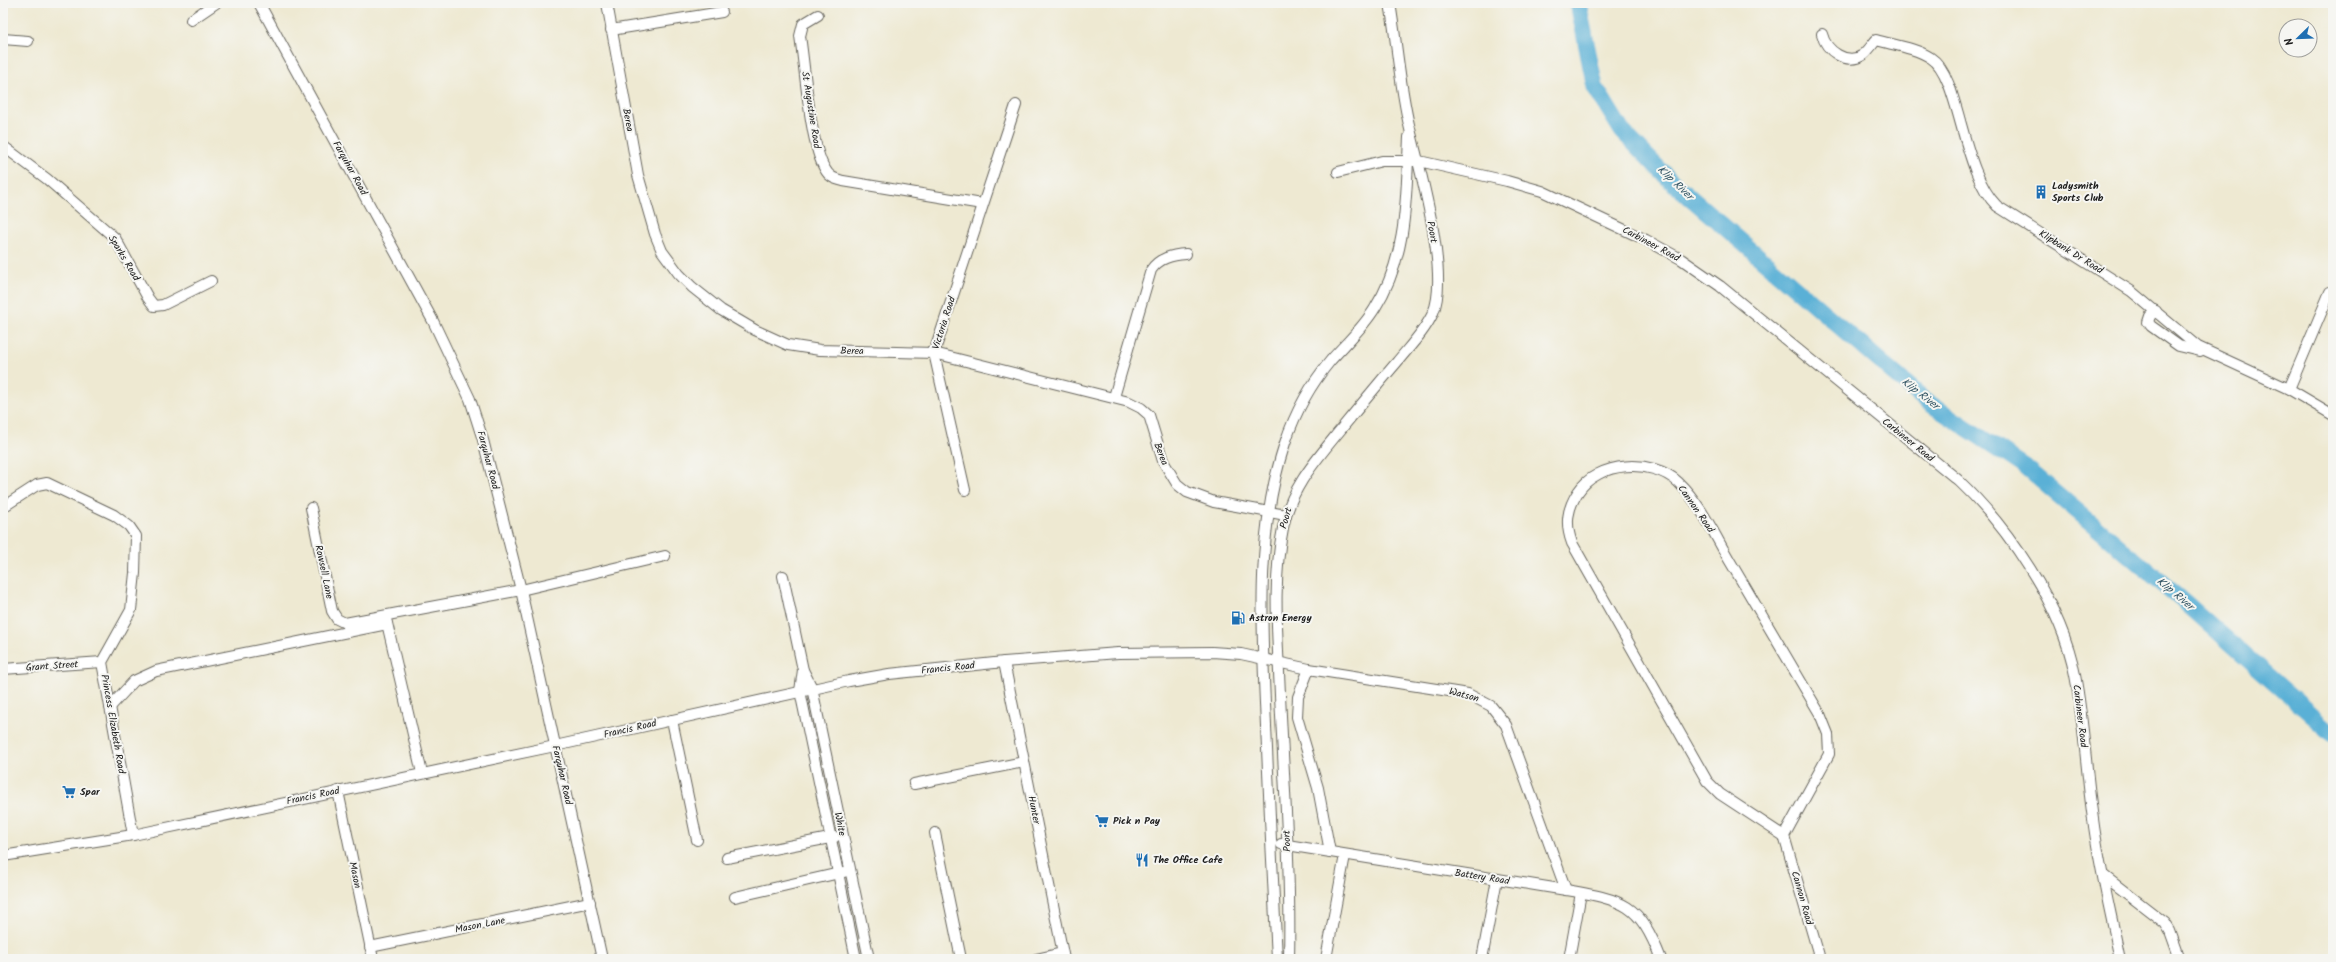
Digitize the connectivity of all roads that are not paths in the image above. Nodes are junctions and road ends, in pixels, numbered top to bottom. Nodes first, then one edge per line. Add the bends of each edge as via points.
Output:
1 (216, 3) edge
2 (260, 3) edge
3 (607, 3) edge
4 (1390, 3) edge
5 (722, 12) dead end
6 (818, 14) dead end
7 (192, 20) dead end
8 (611, 30) junction
9 (1822, 34) dead end
10 (3, 40) edge
11 (28, 41) dead end
12 (1016, 105) dead end
13 (1410, 128) junction
14 (3, 146) edge
15 (1408, 160) junction
16 (1419, 161) junction
17 (1338, 172) dead end
18 (982, 204) junction
19 (1186, 254) dead end
20 (211, 281) dead end
21 (2330, 292) dead end
22 (2156, 311) junction
23 (2206, 352) junction
24 (934, 353) junction
25 (2289, 388) junction
26 (1114, 397) junction
27 (2333, 415) edge
28 (965, 490) dead end
29 (3, 507) edge
30 (311, 508) dead end
31 (1268, 512) junction
32 (1286, 515) junction
33 (665, 556) dead end
34 (783, 576) dead end
35 (521, 590) junction
36 (386, 620) junction
37 (1263, 658) junction
38 (102, 662) junction
39 (1004, 662) junction
40 (1279, 663) junction
41 (3, 669) edge
42 (1308, 669) junction
43 (803, 670) junction
44 (812, 688) junction
45 (800, 691) junction
46 (110, 707) junction
47 (672, 720) junction
48 (555, 746) junction
49 (1024, 762) junction
50 (422, 773) junction
51 (914, 784) dead end
52 (338, 791) junction
53 (935, 832) dead end
54 (133, 834) junction
55 (843, 836) junction
56 (1784, 836) junction
57 (830, 838) junction
58 (697, 840) dead end
59 (1272, 843) junction
60 (1287, 845) junction
61 (1330, 852) junction
62 (1345, 855) junction
63 (3, 856) edge
64 (727, 858) dead end
65 (851, 871) junction
66 (838, 874) junction
67 (2103, 875) junction
68 (1497, 879) junction
69 (1566, 890) junction
70 (1581, 893) junction
71 (735, 896) dead end
72 (590, 902) junction
73 (370, 947) junction
74 (1063, 956) edge
75 (373, 959) edge
76 (602, 959) edge
77 (856, 959) edge
78 (869, 959) edge
79 (961, 959) edge
80 (1036, 959) edge
81 (1277, 959) edge
82 (1289, 959) edge
83 (1326, 959) edge
84 (1482, 959) edge
85 (1569, 959) edge
86 (1660, 959) edge
87 (1820, 959) edge
88 (2120, 959) edge
89 (2180, 959) edge

1 - 7 street
2 - 35 street, Farquhar Road via 436,327 460,376 483,440
3 - 8 street, Berea
4 - 13 street, Poort
5 - 8 street
6 - 18 street, St Augustine Road via 803,24 800,36 814,136 822,164 828,174 843,181
8 - 24 street, Berea via 638,175 650,219 662,251 692,287 739,322 788,345 820,350
9 - 22 street, Klipbank Dr Road via 1824,44 1837,55 1851,60 1863,55 1876,40 1924,54 1932,59 1941,68 1972,167 1993,202 2005,212 2108,275
10 - 11 street
12 - 18 street, Victoria Road
13 - 15 street, Poort
13 - 16 street, Poort
14 - 20 street, Sparks Road via 47,179 115,238 154,306 163,305
15 - 16 street, Carbineer Road
15 - 17 street, Carbineer Road via 1376,162
15 - 31 street, Poort via 1405,220 1393,273 1367,320 1316,378 1304,399 1285,442
16 - 32 street, Poort via 1438,275 1433,312 1412,344 1318,456 1300,482
16 - 67 street, Carbineer Road via 1542,191 1681,259 1720,286 1982,502 2028,567 2052,612 2071,659
18 - 24 street, Victoria Road
19 - 26 street via 1164,258 1151,270
21 - 25 street
22 - 23 street, Klipbank Dr Road
22 - 23 street via 2148,322 2159,334 2179,346
23 - 25 street, Klipbank Dr Road
24 - 26 street, Berea
24 - 28 street, Victoria Road
25 - 27 street, Klipbank Dr Road
26 - 31 street, Berea via 1136,405 1149,416 1163,462 1177,484 1187,492 1209,501
29 - 38 street, Princess Elizabeth Road via 37,485 47,483 114,515 134,532 137,543 131,610
30 - 36 street, Rowsell Lane via 332,610 338,619 353,623
31 - 32 street, Berea
31 - 37 street, Poort via 1263,555
32 - 40 street, Poort via 1280,545 1277,588
33 - 35 street
34 - 43 street
35 - 36 street
35 - 48 street, Farquhar Road
36 - 46 street via 156,671 134,681
36 - 50 street
37 - 39 street, Francis Road via 1229,652 1176,652 1118,653
37 - 40 street, Watson
37 - 59 street, Poort
38 - 41 street, Grant Street
38 - 46 street, Princess Elizabeth Road
39 - 44 street, Francis Road via 889,674
39 - 49 street, Hunter
40 - 42 street, Watson
40 - 60 street, Poort
42 - 61 street via 1298,697 1297,716 1318,788
42 - 69 street, Watson via 1456,692 1477,697 1491,706 1506,725
43 - 44 street, White
43 - 45 street, White
44 - 45 street, Francis Road
44 - 55 street, White
45 - 47 street, Francis Road
45 - 57 street, White
46 - 54 street, Princess Elizabeth Road
47 - 48 street, Francis Road
47 - 58 street
48 - 50 street, Francis Road
48 - 72 street, Farquhar Road
49 - 51 street
49 - 74 street, Hunter
50 - 52 street, Francis Road
52 - 54 street, Francis Road
52 - 73 street, Mason
53 - 79 street
54 - 63 street, Francis Road
55 - 57 street
55 - 65 street, White
56 - 56 street, Cannon Road via 1720,794 1707,781 1572,543 1567,523 1570,507 1582,485 1596,475 1625,466 1642,467 1661,472 1684,488 1707,522 1820,714 1828,734 1829,754
56 - 87 street, Cannon Road
57 - 64 street
57 - 66 street, White
59 - 60 street, Battery Road
59 - 81 street, Poort
60 - 61 street, Battery Road
60 - 82 street, Poort
61 - 62 street, Battery Road
62 - 68 street, Battery Road
62 - 83 street
65 - 66 street
65 - 78 street, White
66 - 71 street
66 - 77 street, White
67 - 88 street, Carbineer Road
67 - 89 street via 2166,923
68 - 69 street, Battery Road
68 - 84 street
69 - 70 street, Battery Road
70 - 85 street
70 - 86 street, Battery Road via 1613,900 1638,914
72 - 73 street, Mason Lane
72 - 76 street, Farquhar Road
73 - 75 street, Mason
74 - 80 street

